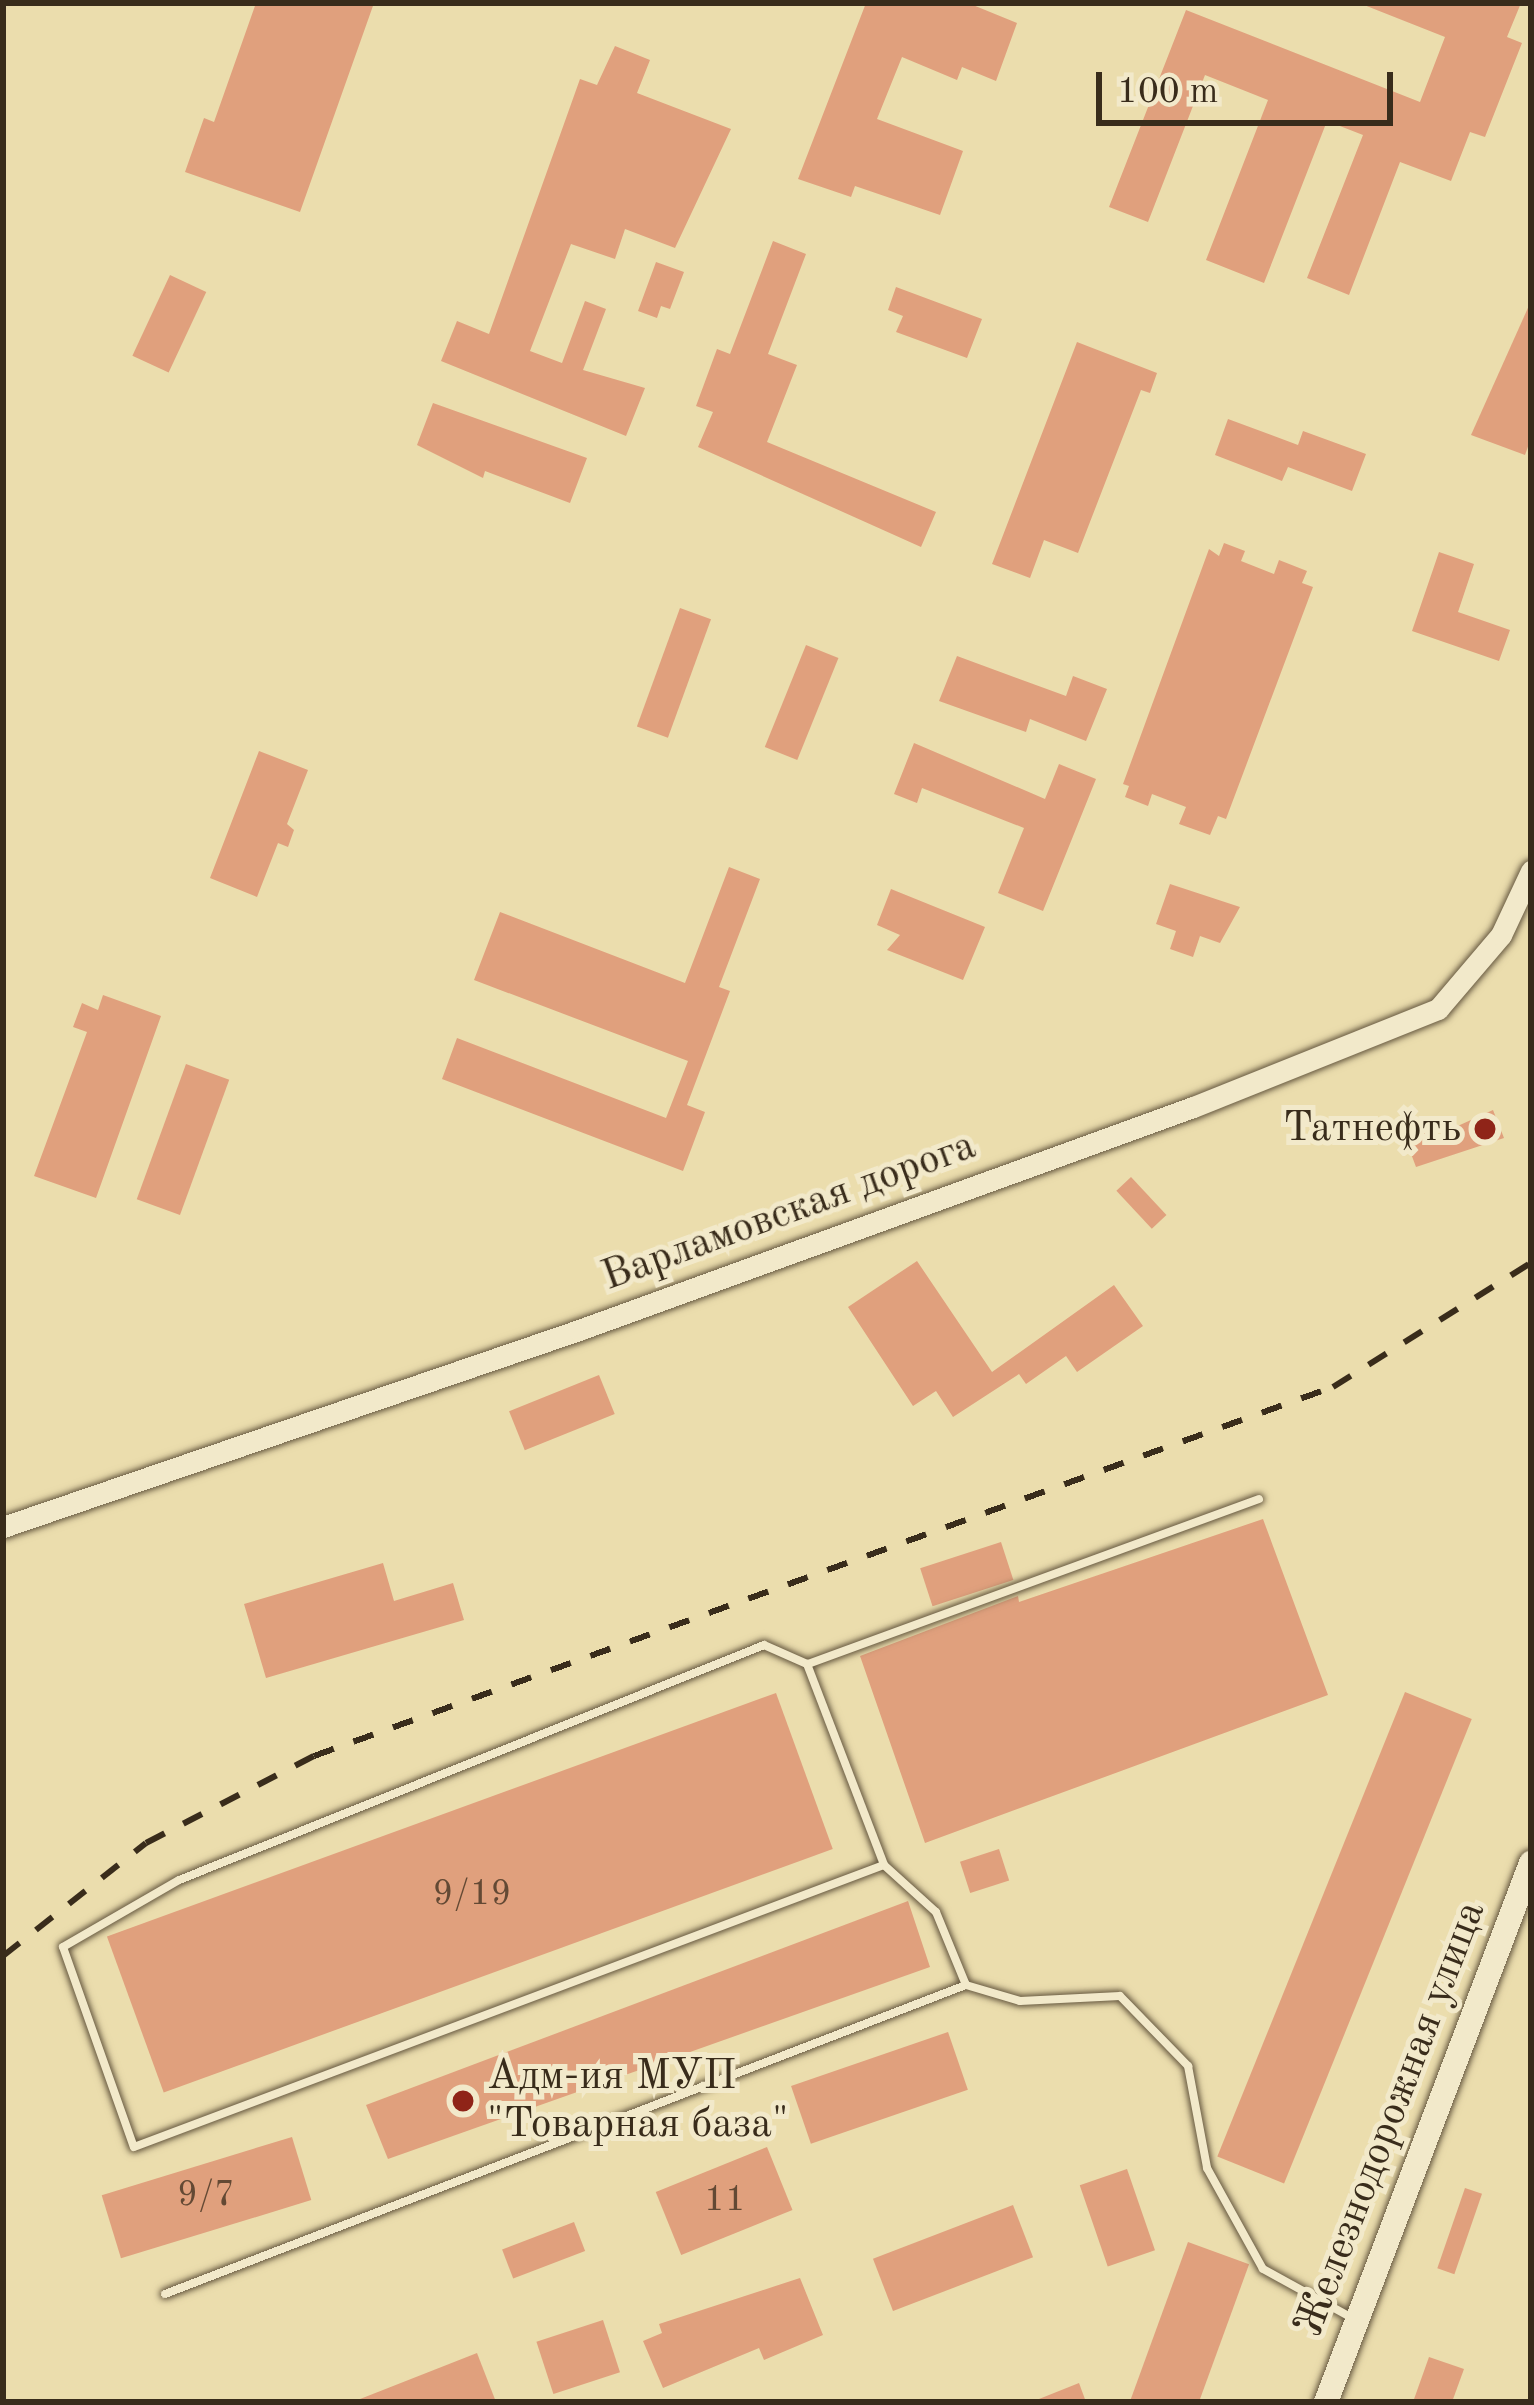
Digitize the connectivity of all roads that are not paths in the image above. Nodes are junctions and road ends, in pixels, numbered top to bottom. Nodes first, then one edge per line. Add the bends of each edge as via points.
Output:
1 (1531, 872) edge
2 (1259, 1499) dead end
3 (3, 1527) edge
4 (807, 1664) junction
5 (1531, 1863) edge
6 (884, 1864) junction
7 (967, 1985) junction
8 (165, 2294) dead end
9 (1355, 2320) junction
10 (1326, 2402) edge

1 - 3 street, Варламовская дорога via 1501,935 1438,1009 1193,1107 579,1330
2 - 4 lane
4 - 6 lane
4 - 6 lane via 764,1645 178,1880 63,1947 134,2147
5 - 9 main road, Железнодорожная улица
6 - 7 lane via 936,1912
7 - 8 lane
7 - 9 lane via 1020,2001 1120,1996 1188,2066 1207,2168 1263,2269
9 - 10 main road, Железнодорожная улица

